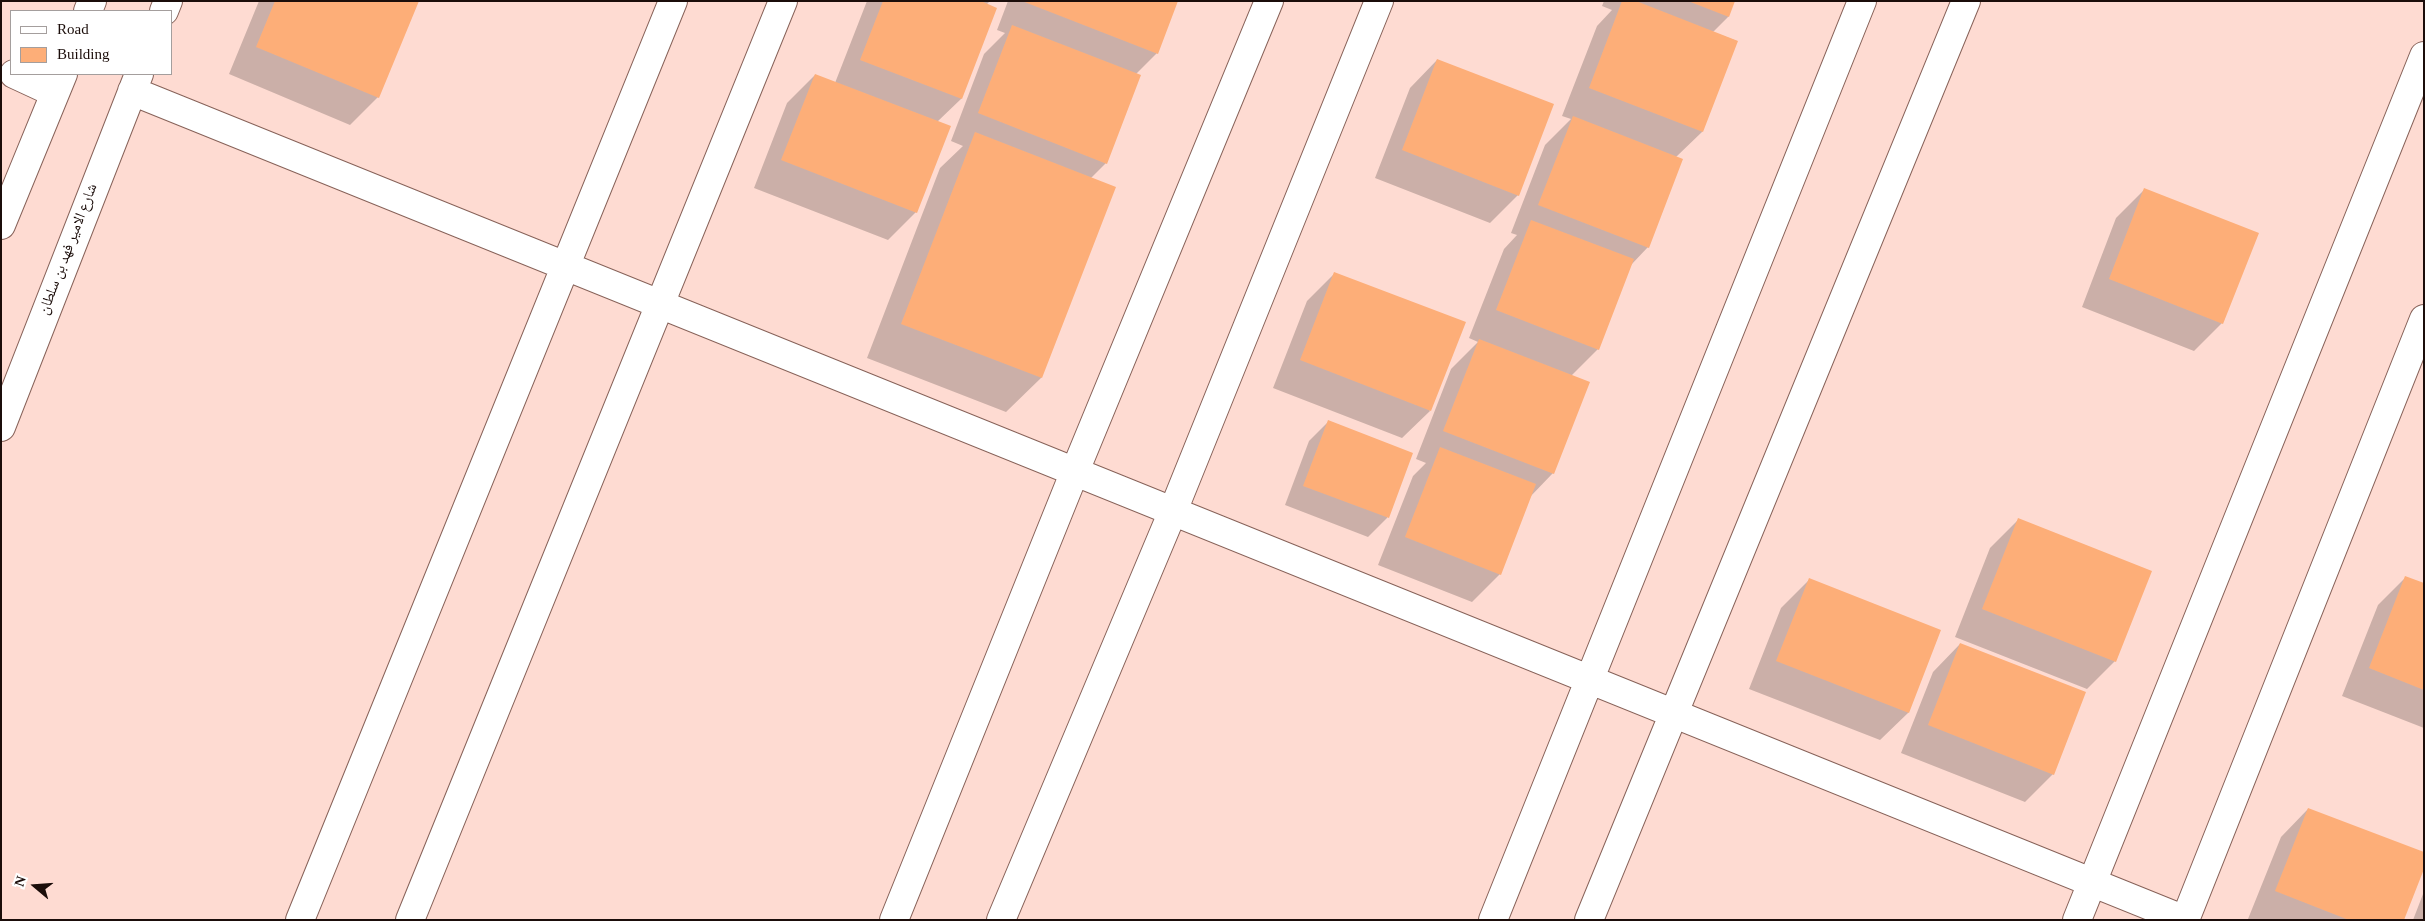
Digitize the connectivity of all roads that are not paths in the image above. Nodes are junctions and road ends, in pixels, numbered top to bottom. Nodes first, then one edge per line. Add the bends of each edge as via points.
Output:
1 (672, 1) edge
2 (783, 1) edge
3 (1269, 1) edge
4 (1379, 1) edge
5 (1862, 1) edge
6 (1966, 1) edge
7 (2424, 56) edge
8 (21, 75) edge
9 (136, 82) edge
10 (59, 84) edge
11 (1, 225) edge
12 (565, 265) junction
13 (661, 304) junction
14 (2424, 319) edge
15 (1, 427) edge
16 (1075, 472) junction
17 (1173, 511) junction
18 (1589, 679) junction
19 (1673, 713) junction
20 (2092, 882) junction
21 (300, 920) edge
22 (410, 920) edge
23 (894, 920) edge
24 (1001, 920) edge
25 (1493, 920) edge
26 (1589, 920) edge
27 (2077, 920) edge
28 (2185, 920) edge

1 - 12 street
2 - 13 street
3 - 16 street
4 - 17 street
5 - 18 street
6 - 19 street
7 - 20 street
8 - 10 street
9 - 12 street
9 - 15 street, شارع الامير فهد بن سلطان
10 - 11 street
12 - 13 street
12 - 21 street
13 - 16 street
13 - 22 street
14 - 28 street
16 - 17 street
16 - 23 street
17 - 18 street
17 - 24 street
18 - 19 street
18 - 25 street
19 - 20 street
19 - 26 street
20 - 27 street
20 - 28 street

